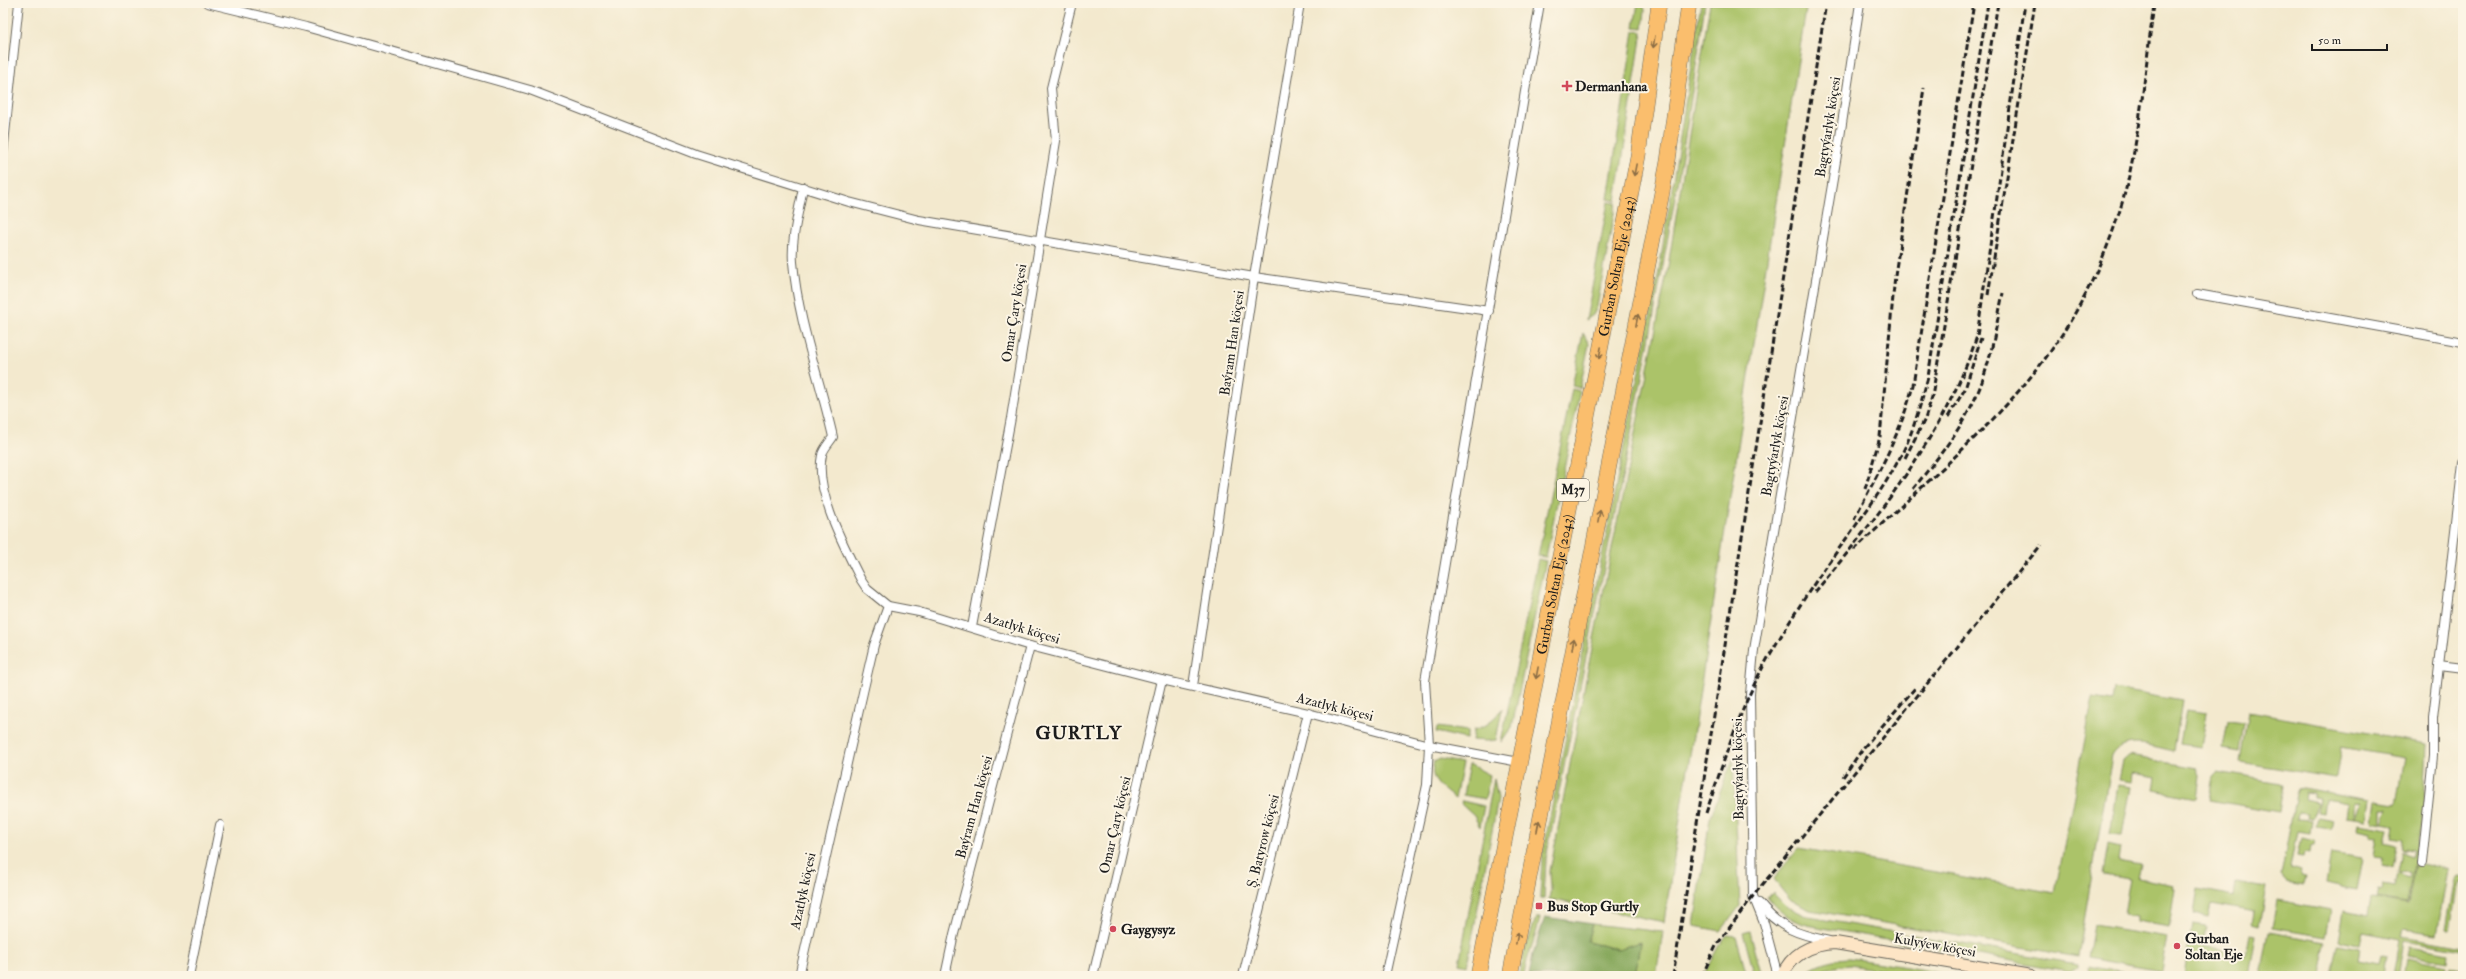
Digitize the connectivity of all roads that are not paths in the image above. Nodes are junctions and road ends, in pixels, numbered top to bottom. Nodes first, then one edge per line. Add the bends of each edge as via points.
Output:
1 (19, 3) edge
2 (207, 3) edge
3 (1072, 3) edge
4 (1300, 3) edge
5 (1540, 3) edge
6 (1659, 3) edge
7 (1689, 3) edge
8 (1860, 3) edge
9 (3, 153) edge
10 (802, 187) junction
11 (1038, 241) junction
12 (1254, 276) junction
13 (2197, 294) dead end
14 (1489, 310) junction
15 (2463, 342) edge
16 (2463, 463) edge
17 (888, 606) junction
18 (972, 627) junction
19 (1030, 646) junction
20 (2439, 666) junction
21 (2463, 669) edge
22 (1162, 680) junction
23 (1193, 686) junction
24 (1308, 713) junction
25 (1429, 745) junction
26 (1519, 762) junction
27 (220, 825) dead end
28 (2422, 862) dead end
29 (1753, 896) junction
30 (1835, 943) junction
31 (189, 976) edge
32 (799, 976) edge
33 (945, 976) edge
34 (1093, 976) edge
35 (1243, 976) edge
36 (1385, 976) edge
37 (1478, 976) edge
38 (1510, 976) edge
39 (1778, 976) edge
40 (1782, 976) edge
41 (2031, 976) edge

1 - 9 street
2 - 10 street via 306,27 530,90 696,154
3 - 11 street, Omar Çary köçesi via 1051,88 1056,141
4 - 12 street, Baýram Han köçesi
5 - 14 street
6 -> 26 highway, Gurban Soltan Eje (2043) / M37 via 1638,156
38 -> 7 highway, M37 via 1668,161
8 - 29 street, Bagtyýarlyk köçesi via 1754,650 1750,694
10 - 11 street via 919,220
10 - 17 street via 793,243 793,261 803,320 833,437 822,455 822,483 831,513 861,580 867,589
11 - 12 street
11 - 18 street, Omar Çary köçesi via 1011,418
12 - 14 street
12 - 23 street, Baýram Han köçesi
13 - 15 street
14 - 25 street via 1425,681
16 - 20 street
17 - 18 street, Azatlyk köçesi
17 - 32 street, Azatlyk köçesi via 874,645
18 - 19 street, Azatlyk köçesi
19 - 22 street, Azatlyk köçesi
19 - 33 street, Baýram Han köçesi
20 - 21 street
20 - 28 street
22 - 23 street, Azatlyk köçesi
22 - 34 street, Omar Çary köçesi
23 - 24 street, Azatlyk köçesi
24 - 25 street, Azatlyk köçesi
24 - 35 street, Ş. Batyrow köçesi
25 - 26 street, Azatlyk köçesi
25 - 36 street via 1427,785
26 - 37 highway, Gurban Soltan Eje (2043) / M37
27 - 31 street
29 - 30 street via 1768,914 1785,928 1794,933
29 - 39 street via 1764,923
30 - 40 street, Kulyýew köçesi via 1810,947 1792,960
30 - 41 street, Kulyýew köçesi

